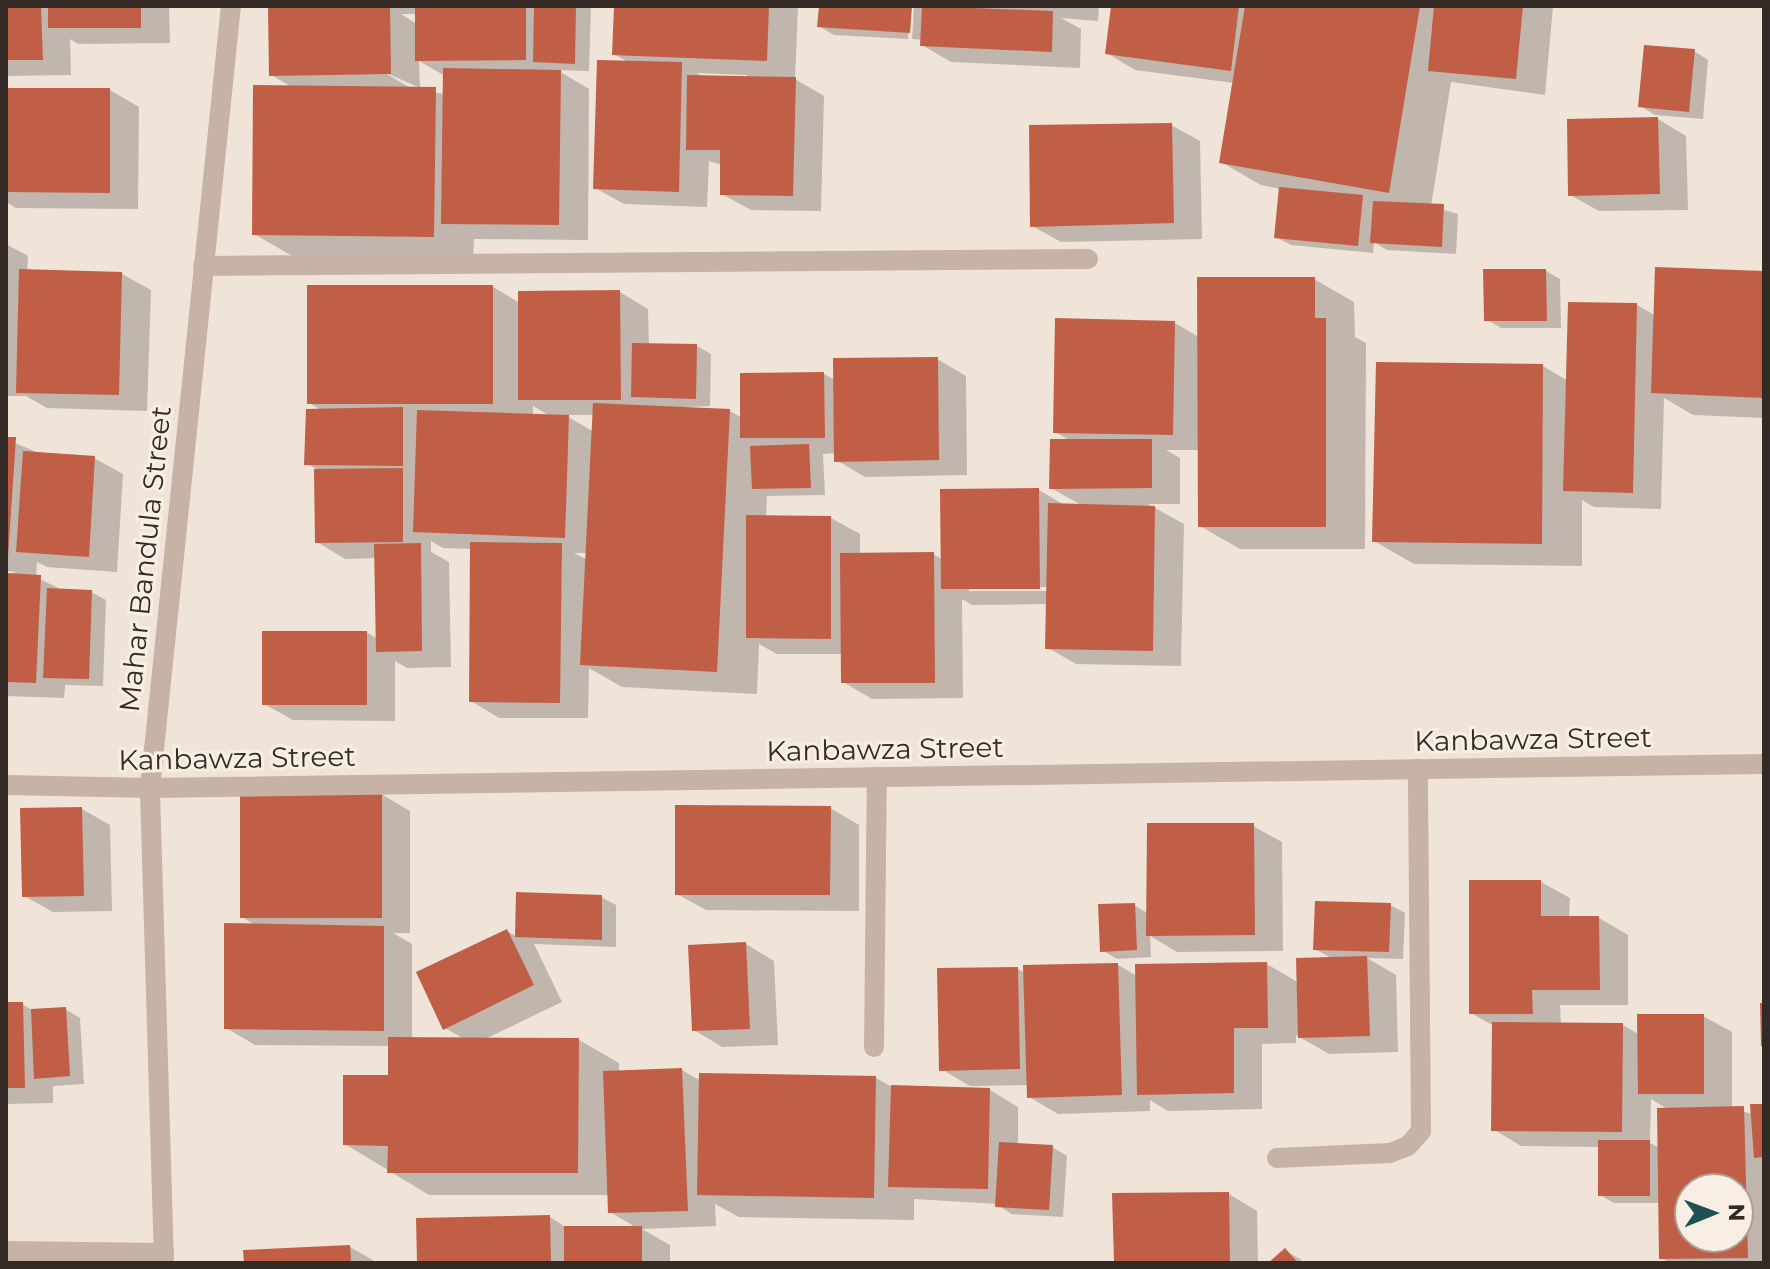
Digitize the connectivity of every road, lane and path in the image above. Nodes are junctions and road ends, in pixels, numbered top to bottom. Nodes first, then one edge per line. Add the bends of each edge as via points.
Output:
1 (231, 6) edge
2 (1088, 259) dead end
3 (203, 266) junction
4 (1764, 764) edge
5 (1418, 769) junction
6 (877, 777) junction
7 (6, 785) edge
8 (150, 788) junction
9 (874, 1047) dead end
10 (1277, 1158) dead end
11 (6, 1251) edge
12 (164, 1258) edge

1 - 3 street, Mahar Bandula Street
2 - 3 street
3 - 8 street, Mahar Bandula Street
4 - 5 street, Kanbawza Street
5 - 6 street, Kanbawza Street
5 - 10 street via 1421,1131 1408,1146 1390,1153
6 - 8 street, Kanbawza Street
6 - 9 street
7 - 8 street, Kanbawza Street
8 - 12 street, Mahar Bandula Street
11 - 12 street

